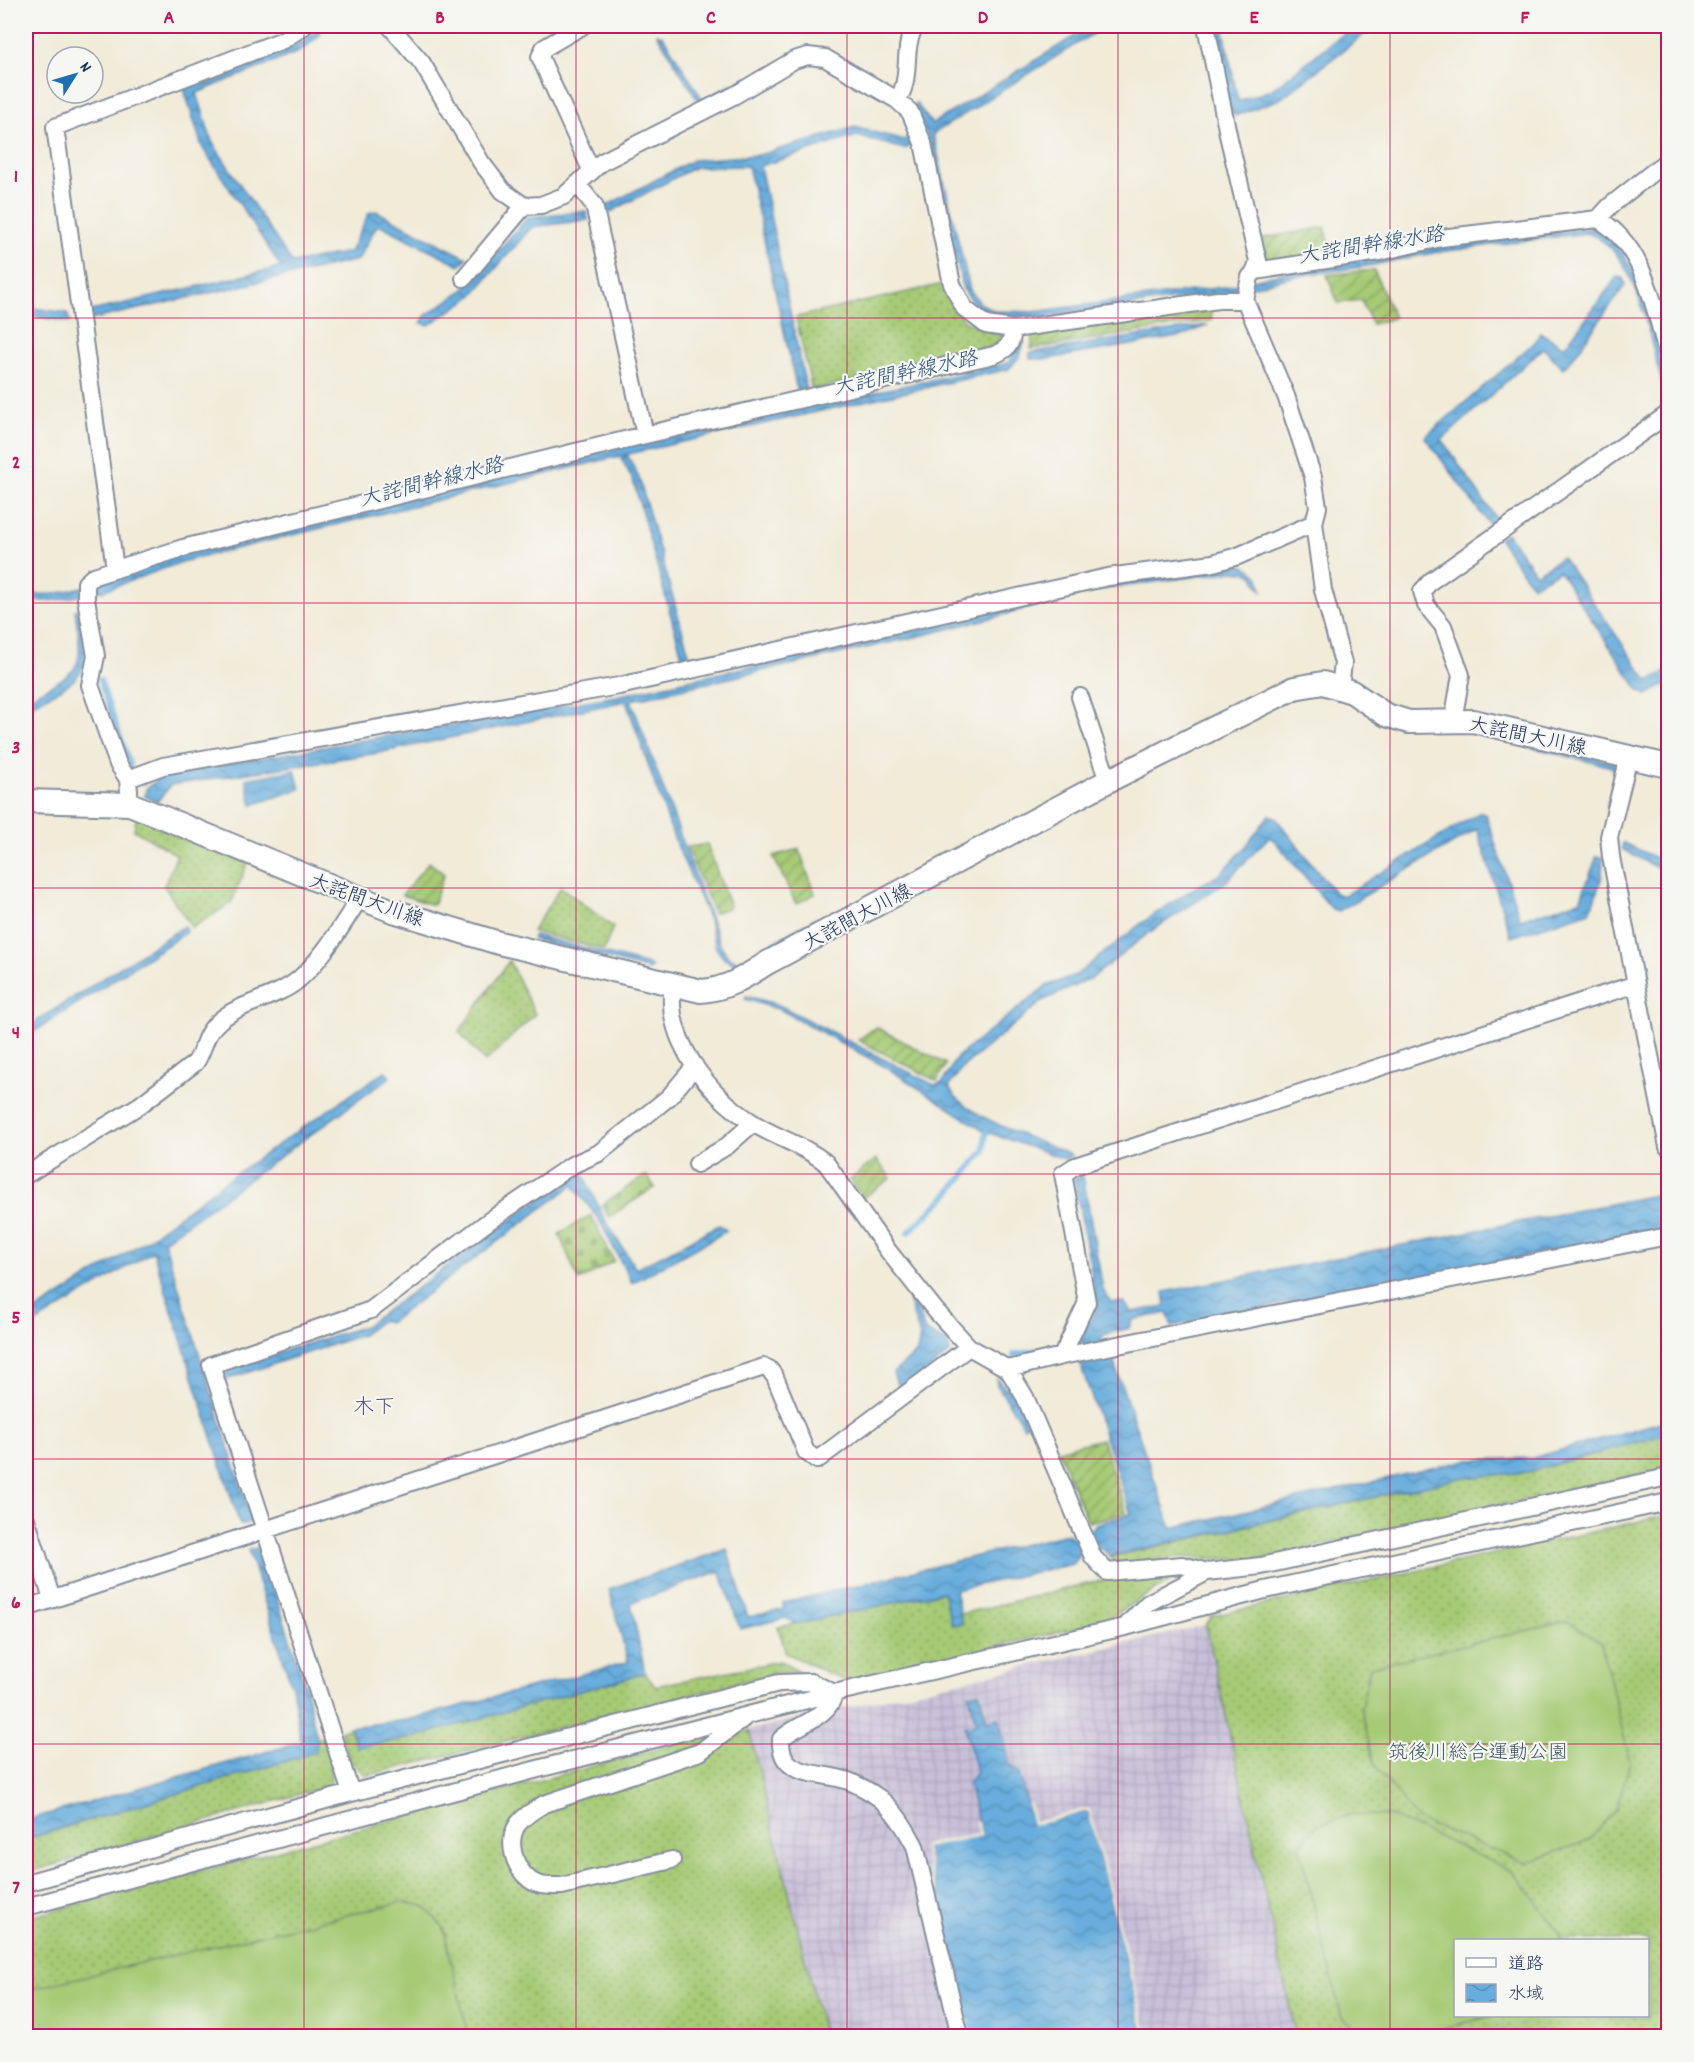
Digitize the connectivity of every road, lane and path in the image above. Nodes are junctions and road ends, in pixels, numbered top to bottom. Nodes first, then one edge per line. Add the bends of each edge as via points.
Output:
1 (301, 26) edge
2 (390, 26) edge
3 (582, 26) edge
4 (915, 26) edge
5 (1206, 26) edge
6 (897, 100) junction
7 (1668, 160) edge
8 (591, 170) junction
9 (578, 185) junction
10 (525, 206) junction
11 (1598, 219) junction
12 (464, 278) dead end
13 (1249, 286) junction
14 (1012, 329) junction
15 (1668, 355) edge
16 (1668, 414) edge
17 (645, 435) junction
18 (1314, 523) junction
19 (115, 569) junction
20 (1340, 688) junction
21 (1080, 697) dead end
22 (1454, 721) junction
23 (1629, 757) junction
24 (1668, 766) edge
25 (128, 779) junction
26 (1108, 781) junction
27 (26, 801) edge
28 (130, 804) junction
29 (359, 899) junction
30 (1636, 984) junction
31 (674, 986) junction
32 (694, 1066) junction
33 (753, 1123) junction
34 (1668, 1147) edge
35 (697, 1164) dead end
36 (26, 1175) edge
37 (1668, 1236) edge
38 (969, 1347) junction
39 (1069, 1354) junction
40 (1008, 1369) junction
41 (1668, 1477) edge
42 (1668, 1502) edge
43 (26, 1519) edge
44 (264, 1532) junction
45 (1207, 1572) junction
46 (52, 1599) junction
47 (26, 1608) edge
48 (1125, 1627) junction
49 (834, 1693) junction
50 (747, 1716) junction
51 (351, 1793) junction
52 (672, 1860) dead end
53 (26, 1883) edge
54 (26, 1906) edge
55 (960, 2037) edge

1 - 19 street via 283,40 55,127
2 - 10 street via 422,63 481,162 503,191
3 - 8 street via 544,48 540,57
4 - 6 street via 908,37 904,91
5 - 13 street via 1258,261
6 - 8 street via 825,58 808,56
6 - 14 street via 910,112 923,143 952,284 964,308 986,325
7 - 11 street
8 - 9 street
9 - 10 street via 564,196 541,205
9 - 17 street via 594,205
10 - 12 street
11 - 13 street via 1441,238
11 - 15 street via 1612,227 1627,244 1648,284
13 - 14 street via 1218,300
13 - 18 street via 1313,477 1318,507
14 - 17 street via 1012,342 994,355
16 - 22 street via 1503,528 1422,591 1426,605 1443,626 1461,675
17 - 19 street via 183,548
18 - 20 street via 1323,590 1343,663
18 - 25 street via 1213,563 1108,577 619,686 163,766
19 - 25 street via 94,576 86,591 96,656 90,686 118,764
20 - 22 main road, 大詫間大川線 via 1386,715 1409,722
20 - 26 main road, 大詫間大川線 via 1323,683 1294,688
21 - 26 street
22 - 23 main road, 大詫間大川線 via 1511,728
23 - 24 main road, 大詫間大川線
23 - 30 street via 1610,837
25 - 28 street
26 - 31 main road, 大詫間大川線 via 738,982 711,990
27 - 28 main road, 大詫間大川線
28 - 29 main road, 大詫間大川線
29 - 31 main road, 大詫間大川線 via 499,943
29 - 36 street via 331,942 297,980 225,1017 210,1031 195,1063 140,1105
30 - 34 street
30 - 39 street via 1075,1166 1063,1174 1087,1302
31 - 32 street via 670,1004 676,1029
32 - 33 street
32 - 44 street via 669,1097 599,1153 572,1164 489,1221 371,1310 212,1365
33 - 35 street via 727,1146
33 - 38 street via 814,1153 826,1163 889,1252
37 - 39 street
38 - 40 street
38 - 44 street via 817,1460 806,1452 775,1377 764,1367
39 - 40 street
40 - 45 street via 1025,1397 1093,1557 1107,1572 1182,1565
41 - 45 street via 1261,1566
42 - 48 street via 1261,1591
43 - 46 street
44 - 46 street
44 - 51 street
45 - 48 street via 1148,1603
46 - 47 street
48 - 49 street
49 - 50 street
49 - 51 street via 811,1682 779,1683
49 - 55 street via 833,1702 823,1713 792,1728 781,1739 780,1751 786,1762 800,1770 850,1781 880,1799 903,1824 915,1846
50 - 52 street via 700,1752 544,1804 516,1826 512,1840 521,1871 544,1886 562,1886
50 - 54 street
51 - 53 street

